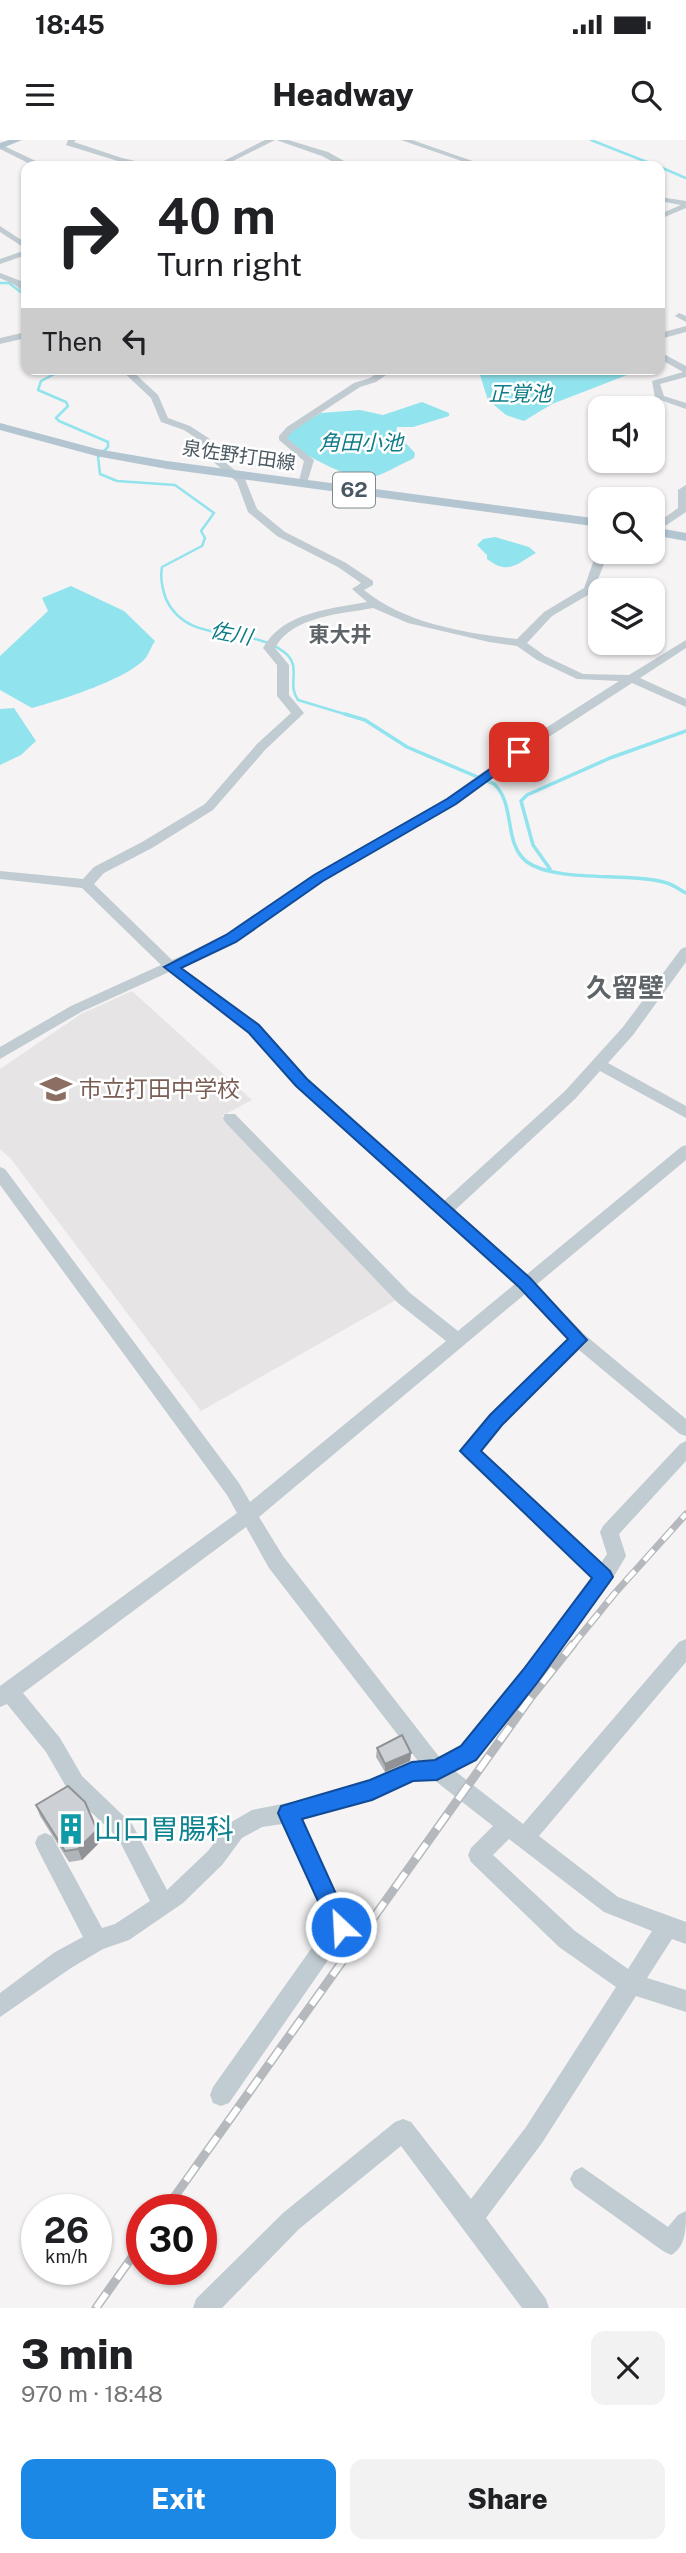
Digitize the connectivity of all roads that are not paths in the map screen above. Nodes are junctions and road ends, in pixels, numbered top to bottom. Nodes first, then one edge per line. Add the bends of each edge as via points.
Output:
1 (18, 140) edge
2 (72, 140) edge
3 (271, 140) edge
4 (280, 140) edge
5 (405, 140) edge
6 (0, 146) edge
7 (29, 161) edge
8 (126, 161) edge
9 (228, 161) edge
10 (339, 161) edge
11 (468, 161) edge
12 (665, 201) edge
13 (686, 204) edge
14 (665, 214) edge
15 (0, 228) edge
16 (21, 245) edge
17 (21, 252) edge
18 (0, 262) edge
19 (0, 275) edge
20 (21, 286) edge
21 (686, 329) edge
22 (665, 335) edge
23 (665, 335) edge
24 (21, 336) edge
25 (677, 339) dead end
26 (0, 341) edge
27 (665, 358) edge
28 (686, 372) edge
29 (131, 375) edge
30 (378, 375) edge
31 (686, 406) edge
32 (0, 426) edge
33 (231, 473) junction
34 (302, 483) junction
35 (686, 488) edge
36 (588, 521) edge
37 (665, 522) edge
38 (665, 533) edge
39 (686, 537) edge
40 (598, 564) edge
41 (376, 604) junction
42 (520, 643) junction
43 (686, 643) edge
44 (631, 678) junction
45 (686, 703) edge
46 (0, 875) edge
47 (86, 884) junction
48 (686, 952) edge
49 (171, 967) junction
50 (0, 1054) edge
51 (597, 1063) junction
52 (686, 1113) edge
53 (230, 1118) dead end
54 (686, 1151) edge
55 (0, 1173) edge
56 (445, 1210) junction
57 (524, 1283) junction
58 (457, 1340) junction
59 (579, 1340) junction
60 (686, 1429) edge
61 (686, 1449) edge
62 (247, 1516) junction
63 (603, 1577) junction
64 (686, 1648) edge
65 (5, 1695) edge
66 (437, 1770) junction
67 (288, 1813) junction
68 (517, 1831) junction
69 (45, 1843) dead end
70 (163, 1904) junction
71 (677, 1930) edge
72 (97, 1941) junction
73 (631, 1984) junction
74 (686, 2001) edge
75 (0, 2006) edge
76 (220, 2095) dead end
77 (582, 2179) dead end
78 (471, 2218) junction
79 (686, 2223) edge
80 (205, 2308) edge
81 (537, 2308) edge

1 - 6 main road
2 - 8 street via 69,143 80,148
3 - 9 street
4 - 10 street
5 - 11 street
6 - 7 street
12 - 13 street
13 - 14 street
15 - 16 street
17 - 18 street
19 - 20 street
21 - 22 street
23 - 25 street
24 - 26 street
27 - 28 street
28 - 31 street via 655,383 660,398
29 - 33 street via 155,397 164,420 207,440 206,451
30 - 34 street via 290,429 282,439 309,460
32 - 33 main road, 泉佐野打田線 / 62 via 102,453
33 - 34 main road, 泉佐野打田線 / 62
33 - 41 street via 241,481 252,510 281,534 369,583 357,589
34 - 36 main road, 泉佐野打田線 / 62
35 - 37 street via 683,509
38 - 39 main road
40 - 42 street via 589,590 548,614
41 - 42 street via 412,621
41 - 47 street via 312,617 278,634 271,643 283,665 283,696 298,713 209,807 99,870
42 - 44 street via 581,677
43 - 44 street
44 - 45 street
44 - 49 street via 428,816 319,878 231,939
46 - 47 street
47 - 49 street
48 - 51 street via 628,1031
49 - 50 street via 76,1009
49 - 56 street via 254,1029 302,1082
51 - 52 street
51 - 56 street via 541,1124
53 - 58 street via 404,1298
54 - 57 street
55 - 62 street via 233,1489
56 - 57 street
57 - 58 street
57 - 59 street
58 - 62 street
59 - 60 street
59 - 63 street via 469,1451
61 - 63 street via 609,1532 617,1556
62 - 65 street
62 - 66 street via 276,1562
63 - 66 street via 468,1753
64 - 68 street
65 - 70 street via 53,1745 75,1783 125,1832
66 - 67 street via 412,1772 372,1790
66 - 68 street
67 - 70 street via 259,1817 236,1830 215,1858
67 - 76 street via 341,1927
68 - 71 street via 611,1905
68 - 73 street via 478,1855 567,1940
69 - 72 street
70 - 72 street via 121,1932
71 - 73 street
72 - 75 street
73 - 74 street
73 - 78 street via 534,2136
77 - 79 street via 671,2243
78 - 80 street via 403,2130 290,2221
78 - 81 street

